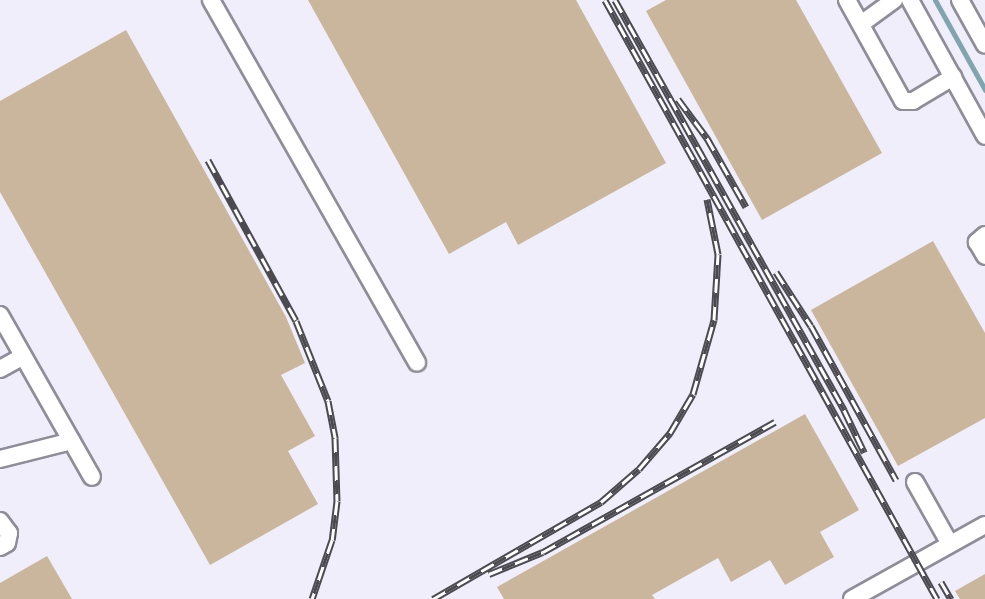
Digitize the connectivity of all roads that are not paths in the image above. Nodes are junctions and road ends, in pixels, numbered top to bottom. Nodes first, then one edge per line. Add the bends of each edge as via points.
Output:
1 (211, 0) edge
2 (847, 0) edge
3 (894, 0) edge
4 (910, 0) edge
5 (960, 0) edge
6 (861, 24) junction
7 (985, 45) edge
8 (953, 77) junction
9 (985, 136) edge
10 (985, 235) edge
11 (985, 256) edge
12 (0, 315) edge
13 (23, 356) junction
14 (417, 362) dead end
15 (0, 369) edge
16 (72, 441) junction
17 (0, 459) edge
18 (92, 477) dead end
19 (915, 482) dead end
20 (0, 521) edge
21 (985, 525) edge
22 (950, 544) junction
23 (0, 547) edge
24 (852, 599) edge

1 - 14 street
2 - 6 street
3 - 6 street
4 - 8 street
5 - 7 street
6 - 8 street via 903,101 913,101
8 - 9 street
10 - 11 street via 977,242
12 - 13 street
13 - 15 street
13 - 16 street
16 - 17 street
16 - 18 street
19 - 22 street
20 - 23 street via 9,533 7,543
21 - 22 street
22 - 24 street

